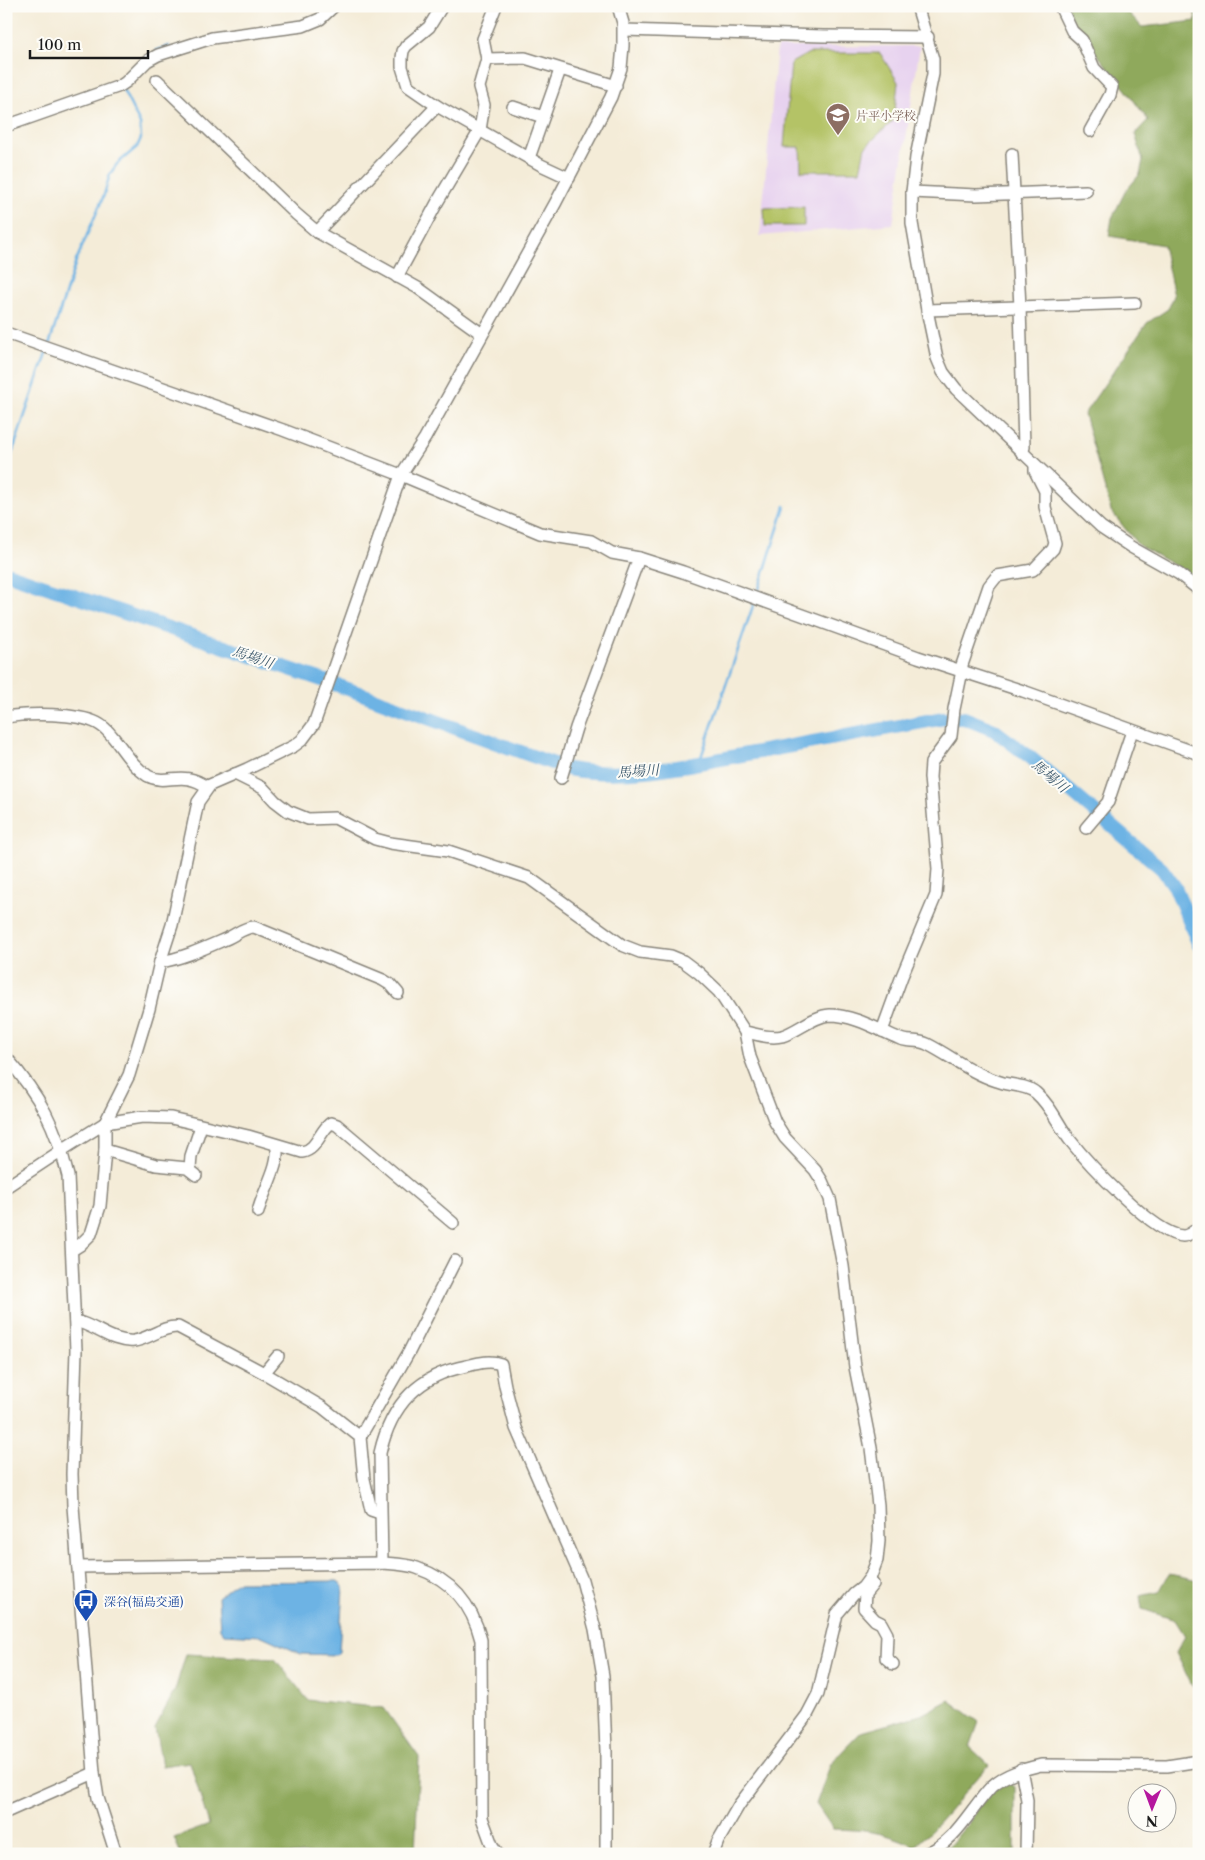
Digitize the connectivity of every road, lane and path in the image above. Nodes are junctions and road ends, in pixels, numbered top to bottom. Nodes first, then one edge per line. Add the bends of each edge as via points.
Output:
1 (334, 6) edge
2 (442, 6) edge
3 (496, 6) edge
4 (618, 6) edge
5 (917, 6) edge
6 (1060, 6) edge
7 (624, 30) junction
8 (928, 37) junction
9 (487, 59) junction
10 (560, 70) junction
11 (157, 80) dead end
12 (616, 86) junction
13 (437, 106) junction
14 (512, 107) dead end
15 (543, 117) junction
16 (6, 126) edge
17 (480, 130) junction
18 (1090, 131) dead end
19 (1012, 154) dead end
20 (529, 158) junction
21 (569, 178) junction
22 (1086, 191) dead end
23 (912, 192) junction
24 (1014, 194) junction
25 (317, 232) junction
26 (397, 277) junction
27 (1135, 303) dead end
28 (1020, 308) junction
29 (927, 310) junction
30 (6, 333) edge
31 (482, 334) junction
32 (1022, 454) junction
33 (1035, 465) junction
34 (401, 475) junction
35 (638, 558) junction
36 (1199, 590) edge
37 (962, 671) junction
38 (6, 717) edge
39 (1132, 731) junction
40 (1199, 754) edge
41 (235, 774) junction
42 (561, 778) dead end
43 (206, 787) junction
44 (1086, 828) dead end
45 (160, 962) junction
46 (398, 993) dead end
47 (882, 1030) junction
48 (745, 1032) junction
49 (6, 1057) edge
50 (104, 1124) junction
51 (201, 1126) junction
52 (276, 1145) junction
53 (62, 1150) junction
54 (105, 1150) junction
55 (6, 1187) edge
56 (258, 1212) dead end
57 (453, 1223) dead end
58 (1199, 1227) edge
59 (72, 1250) junction
60 (454, 1261) dead end
61 (75, 1321) junction
62 (278, 1356) dead end
63 (264, 1373) junction
64 (360, 1437) junction
65 (380, 1513) junction
66 (382, 1563) junction
67 (876, 1563) junction
68 (78, 1568) junction
69 (892, 1664) dead end
70 (1199, 1761) edge
71 (1021, 1769) junction
72 (94, 1773) junction
73 (6, 1812) edge
74 (116, 1854) edge
75 (498, 1854) edge
76 (606, 1854) edge
77 (713, 1854) edge
78 (924, 1854) edge
79 (1026, 1854) edge

1 - 16 street via 320,19 302,26 212,38 158,55 120,86
2 - 13 street via 429,27 406,46 402,58 408,86
3 - 9 street via 484,39
4 - 7 street
5 - 8 street
6 - 18 street via 1072,31 1082,40 1094,68 1112,88
7 - 8 street
7 - 12 street
8 - 23 street via 933,74
9 - 10 street via 525,58
9 - 17 street via 478,87 484,105
10 - 12 street
10 - 15 street
11 - 25 street
12 - 21 street
13 - 17 street
13 - 25 street
14 - 15 street
15 - 20 street
17 - 20 street
17 - 26 street
19 - 24 street
20 - 21 street
21 - 31 street
22 - 24 street
23 - 24 street
23 - 29 street via 912,223
24 - 28 street
25 - 26 street
26 - 31 street via 418,288
27 - 28 street
28 - 29 street
28 - 32 street
29 - 32 street via 943,372
30 - 34 street
31 - 34 street
32 - 33 street
33 - 36 street via 1115,538 1179,574
33 - 37 street via 1045,491 1045,507 1055,543 1053,549 1033,570 997,576 991,581
34 - 35 street via 540,533 582,538 618,555
34 - 41 street via 314,724 302,740
35 - 37 street
35 - 42 street
37 - 39 street
37 - 47 street via 949,741 933,760 930,769 938,869 936,895
38 - 43 street via 38,714 97,723 148,776 183,777
39 - 40 street
39 - 44 street via 1108,802
41 - 43 street
41 - 48 street via 263,788 288,811 308,819 335,818 374,839 448,851 528,878 622,945 683,961 719,992
43 - 45 street via 195,809 172,925
45 - 46 street via 254,927 383,980
45 - 50 street via 129,1075
47 - 48 street via 832,1015 823,1016 781,1036
47 - 58 street via 900,1040 928,1044 966,1068 998,1082 1034,1091 1052,1110 1070,1140 1124,1198 1152,1222 1184,1236
48 - 67 street via 750,1057 773,1118 785,1138 815,1170 830,1199 874,1470 879,1541
49 - 53 street via 34,1091
50 - 51 street via 152,1117
50 - 53 street
50 - 54 street
51 - 52 street
51 - 54 street via 191,1156 193,1172
52 - 56 street via 276,1161
52 - 57 street via 306,1152 313,1147 325,1127 335,1124
53 - 55 street
53 - 59 street via 70,1190
54 - 59 street via 102,1197 94,1227 91,1234
59 - 61 street
60 - 64 street via 410,1352
61 - 63 street via 118,1339 133,1341 178,1327
61 - 68 street via 72,1474
62 - 63 street
63 - 64 street via 322,1407
64 - 65 street via 371,1510
65 - 66 street
65 - 76 street via 380,1453 394,1413 409,1394 427,1379 450,1369 492,1361 501,1364 516,1428 582,1580 595,1629 603,1676
66 - 68 street
66 - 75 street via 416,1568 446,1581 467,1605 477,1623 481,1640 482,1818
67 - 69 street via 881,1566 880,1571 864,1594 864,1608 884,1628 886,1658
67 - 77 street via 863,1587 837,1614 818,1694 808,1715 739,1805
68 - 72 street
70 - 71 street via 1167,1766 1042,1765
71 - 78 street via 993,1786 948,1839
71 - 79 street via 1027,1800
72 - 73 street
72 - 74 street via 98,1798

